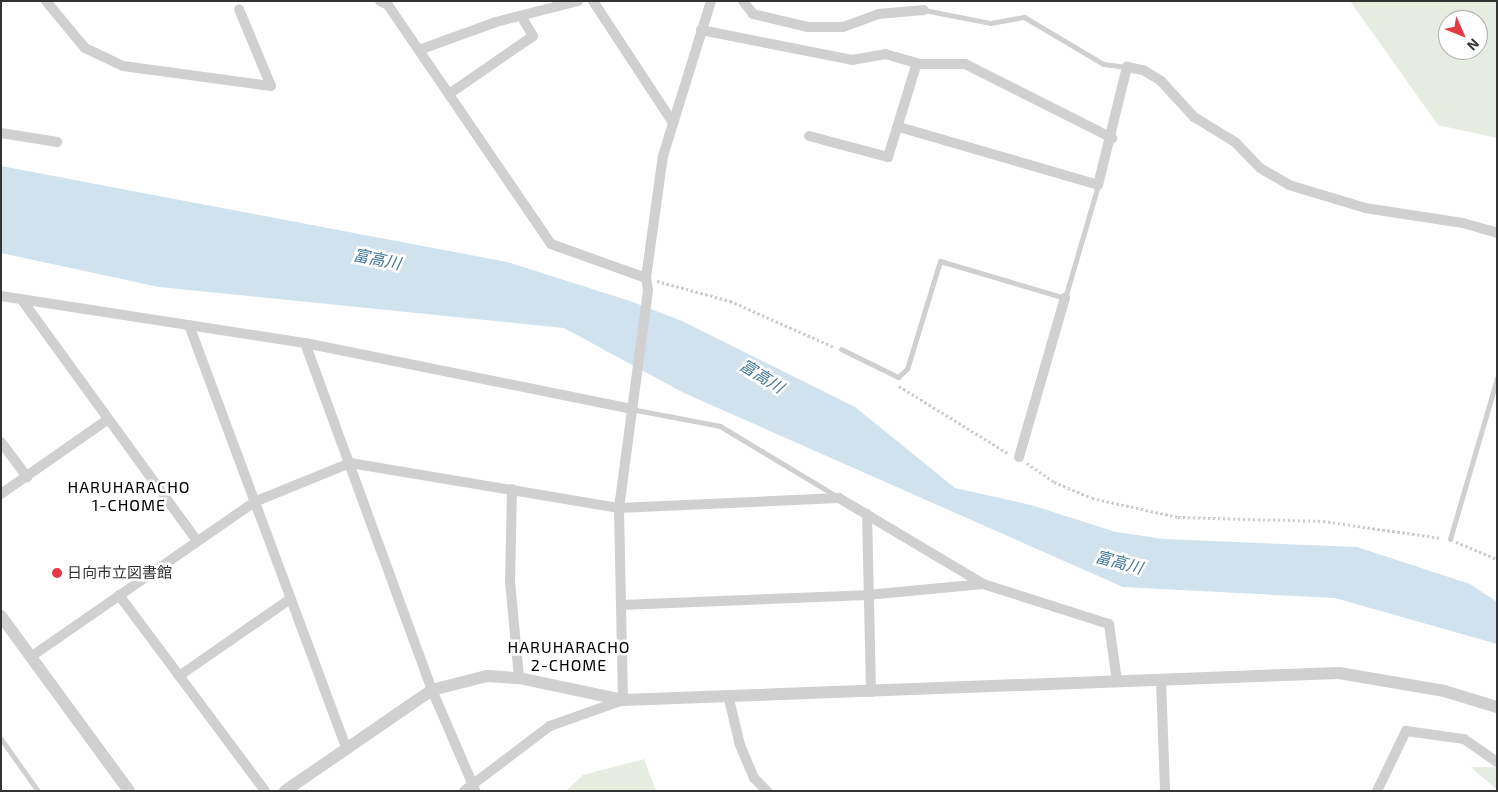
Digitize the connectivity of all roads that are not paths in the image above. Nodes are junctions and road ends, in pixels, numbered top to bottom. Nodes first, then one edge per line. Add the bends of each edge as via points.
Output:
1 (46, 1) edge
2 (578, 1) edge
3 (593, 1) edge
4 (711, 1) edge
5 (743, 1) edge
6 (386, 3) edge
7 (550, 5) edge
8 (239, 9) dead end
9 (924, 10) joint
10 (520, 16) junction
11 (701, 30) junction
12 (419, 50) junction
13 (917, 63) junction
14 (1127, 67) junction
15 (449, 94) junction
16 (673, 123) junction
17 (900, 127) junction
18 (1, 133) edge
19 (809, 136) dead end
20 (1112, 138) junction
21 (58, 142) dead end
22 (1098, 185) junction
23 (1497, 233) edge
24 (646, 278) junction
25 (1, 296) edge
26 (1065, 298) junction
27 (22, 300) junction
28 (189, 325) junction
29 (305, 342) junction
30 (841, 349) road end
31 (1497, 378) edge
32 (631, 409) junction
33 (107, 420) junction
34 (1, 442) edge
35 (1019, 458) road end
36 (350, 462) junction
37 (27, 477) junction
38 (512, 489) junction
39 (1, 494) edge
40 (839, 498) junction
41 (254, 502) junction
42 (619, 508) junction
43 (867, 514) junction
44 (1450, 539) road end
45 (197, 541) junction
46 (982, 584) junction
47 (867, 594) junction
48 (119, 595) junction
49 (290, 599) junction
50 (621, 605) junction
51 (1, 616) edge
52 (32, 656) junction
53 (180, 676) junction
54 (519, 678) junction
55 (1161, 680) junction
56 (1118, 681) junction
57 (432, 690) junction
58 (871, 692) junction
59 (729, 699) junction
60 (623, 700) junction
61 (1497, 707) edge
62 (1, 739) edge
63 (346, 748) junction
64 (1497, 762) edge
65 (471, 789) edge
66 (38, 791) edge
67 (129, 791) edge
68 (265, 791) edge
69 (285, 791) edge
70 (767, 791) edge
71 (1165, 791) edge
72 (1377, 791) edge

1 - 8 street via 85,48 123,66 271,86
2 - 7 street
3 - 16 street
4 - 11 street
5 - 9 street via 753,14 808,27 843,27 878,14
6 - 12 street
7 - 10 street
9 - 14 lane via 990,23 1024,17 1103,64
10 - 12 street
10 - 15 street via 534,36
11 - 13 street via 852,60 885,54
11 - 16 street
12 - 15 street
13 - 17 street
13 - 20 street via 965,64
14 - 20 street
14 - 23 street via 1143,70 1161,81 1194,117 1235,142 1260,168 1289,185 1365,208 1464,223
15 - 24 street via 551,244
16 - 24 street via 663,156
17 - 19 street via 888,157
17 - 22 street
18 - 21 street
20 - 22 street
22 - 26 lane
24 - 32 street via 648,290
25 - 27 street
26 - 30 lane via 940,260 907,369 898,377
26 - 35 street
27 - 28 street
27 - 33 street
28 - 29 street
28 - 41 street
29 - 32 street
29 - 36 street
31 - 44 lane
32 - 40 lane via 720,426
32 - 42 street
33 - 37 street
33 - 45 street
34 - 37 street
36 - 38 street
36 - 41 street
36 - 57 street
37 - 39 street
38 - 42 street
38 - 54 street via 510,581
40 - 42 street
40 - 43 street
41 - 45 street
41 - 49 street
42 - 50 street
43 - 46 street
43 - 47 street
45 - 48 street
46 - 47 street
46 - 56 street via 1109,624
47 - 50 street
47 - 58 street
48 - 52 street
48 - 53 street
49 - 53 street
49 - 63 street
50 - 60 street
51 - 52 street
52 - 67 street
53 - 68 street
54 - 57 street via 487,676
54 - 60 street
55 - 56 street
55 - 61 street via 1339,673 1444,691
55 - 71 street
56 - 58 street
57 - 63 street
57 - 65 street
58 - 59 street
59 - 60 street
59 - 70 street via 740,745 754,778
60 - 65 street via 550,726
62 - 66 lane
63 - 69 street
64 - 72 street via 1464,739 1406,731

